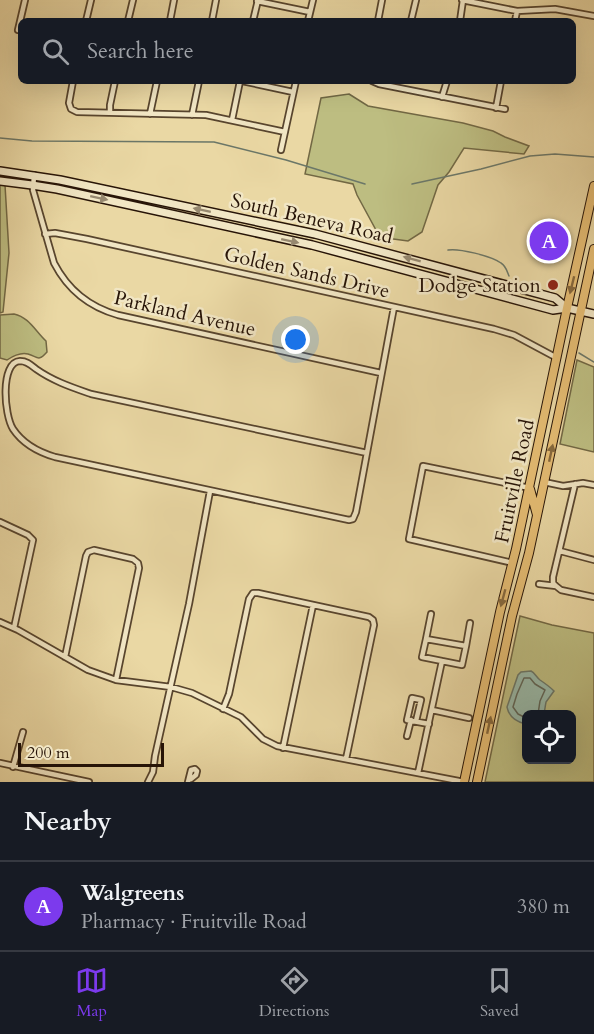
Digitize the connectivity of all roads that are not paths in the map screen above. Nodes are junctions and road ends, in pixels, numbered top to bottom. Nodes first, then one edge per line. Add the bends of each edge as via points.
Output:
1 (25, 0) edge
2 (91, 0) edge
3 (132, 0) edge
4 (174, 0) edge
5 (216, 0) edge
6 (258, 0) edge
7 (313, 0) edge
8 (382, 0) edge
9 (416, 0) edge
10 (463, 0) edge
11 (517, 11) junction
12 (310, 12) junction
13 (594, 16) edge
14 (21, 18) edge
15 (87, 18) edge
16 (129, 18) edge
17 (171, 18) edge
18 (213, 18) edge
19 (254, 18) edge
20 (309, 18) edge
21 (379, 18) edge
22 (412, 18) edge
23 (460, 18) edge
24 (516, 18) edge
25 (72, 84) edge
26 (114, 84) edge
27 (156, 84) edge
28 (198, 84) edge
29 (240, 84) edge
30 (255, 84) edge
31 (295, 84) edge
32 (383, 84) edge
33 (399, 84) edge
34 (446, 84) edge
35 (500, 84) edge
36 (398, 88) junction
37 (293, 92) junction
38 (442, 97) junction
39 (496, 108) junction
40 (505, 109) dead end
41 (110, 112) junction
42 (150, 114) junction
43 (192, 115) junction
44 (232, 120) junction
45 (285, 132) junction
46 (281, 150) dead end
47 (0, 171) edge
48 (34, 175) junction
49 (0, 182) edge
50 (33, 185) junction
51 (594, 186) edge
52 (45, 234) junction
53 (594, 249) edge
54 (394, 307) junction
55 (567, 308) junction
56 (581, 311) junction
57 (594, 314) edge
58 (557, 358) junction
59 (381, 374) junction
60 (367, 453) junction
61 (536, 457) junction
62 (544, 483) junction
63 (574, 484) junction
64 (594, 484) edge
65 (530, 488) junction
66 (210, 490) junction
67 (537, 517) junction
68 (0, 522) edge
69 (560, 551) junction
70 (594, 560) edge
71 (513, 563) junction
72 (538, 584) dead end
73 (556, 586) junction
74 (594, 597) edge
75 (314, 605) junction
76 (431, 614) dead end
77 (0, 622) edge
78 (471, 623) dead end
79 (14, 628) junction
80 (426, 639) junction
81 (466, 646) junction
82 (65, 657) junction
83 (442, 661) junction
84 (116, 680) junction
85 (171, 687) junction
86 (224, 709) junction
87 (432, 710) junction
88 (469, 718) dead end
89 (429, 724) junction
90 (22, 732) dead end
91 (407, 736) dead end
92 (283, 748) junction
93 (346, 759) junction
94 (0, 763) edge
95 (13, 766) junction
96 (418, 773) junction
97 (89, 782) edge
98 (148, 782) edge
99 (464, 782) edge
100 (477, 782) edge

1 - 14 street
2 - 15 street
3 - 16 street
4 - 17 street
5 - 18 street
6 - 12 street
6 - 19 street
7 - 12 street
8 - 21 street
9 - 22 street
10 - 11 street
10 - 23 street
11 - 13 street via 555,9
11 - 24 street
12 - 20 street
25 - 41 street via 71,109
26 - 41 street
27 - 42 street
28 - 43 street
29 - 44 street
30 - 37 street
31 - 37 street
32 - 36 street
33 - 36 street
34 - 38 street
35 - 39 street
36 - 38 street
37 - 45 street
38 - 39 street
39 - 40 street
41 - 42 street
42 - 43 street
43 - 44 street
44 - 45 street
45 - 46 street
47 - 48 main road, South Beneva Road
48 - 50 street, Parkland Avenue
55 -> 48 main road, South Beneva Road via 555,298 315,234
49 - 50 main road, South Beneva Road
50 - 52 street, Parkland Avenue
50 -> 55 main road, South Beneva Road via 312,245 553,310
51 -> 55 main road, Fruitville Road
52 - 54 street, Golden Sands Drive via 79,237
52 - 59 street, Parkland Avenue via 65,283 82,299 103,310
53 - 56 main road, Fruitville Road
54 - 58 street, Golden Sands Drive via 505,332
54 - 59 street
55 - 56 main road, South Beneva Road
55 - 58 main road, Fruitville Road
56 - 57 main road, South Beneva Road
62 -> 56 main road, Fruitville Road
58 - 61 main road, Fruitville Road
59 - 60 street
60 - 66 street via 356,512 350,521
60 - 66 street via 91,393 56,381 25,362 15,362 5,373 5,410 14,430 33,449 54,457
61 - 62 main road
61 - 65 main road, Fruitville Road
62 - 63 street
62 - 67 main road, Fruitville Road
63 - 64 street
63 - 69 street
65 - 67 main road
65 - 71 main road, Fruitville Road
65 - 71 street via 423,466 409,539
66 - 85 street
100 -> 67 main road, Fruitville Road
68 - 79 street via 33,540
69 - 70 street
69 - 73 street via 553,577
71 -> 99 main road, Fruitville Road
72 - 73 street
73 - 74 street
75 - 86 street via 253,593
75 - 92 street
75 - 93 street via 369,617 374,622
76 - 80 street
77 - 79 street
78 - 81 street
79 - 82 street
80 - 81 street
80 - 83 street via 422,657
81 - 83 street via 462,665
82 - 84 street
82 - 84 street via 88,552 94,549 133,558 139,568
83 - 87 street
84 - 85 street
85 - 86 street
85 - 98 street
86 - 92 street via 241,717 263,739
87 - 88 street
87 - 89 street
89 - 91 street via 413,721
89 - 96 street
90 - 95 street
92 - 93 street
93 - 96 street
94 - 95 street
95 - 97 street
96 - 99 street

